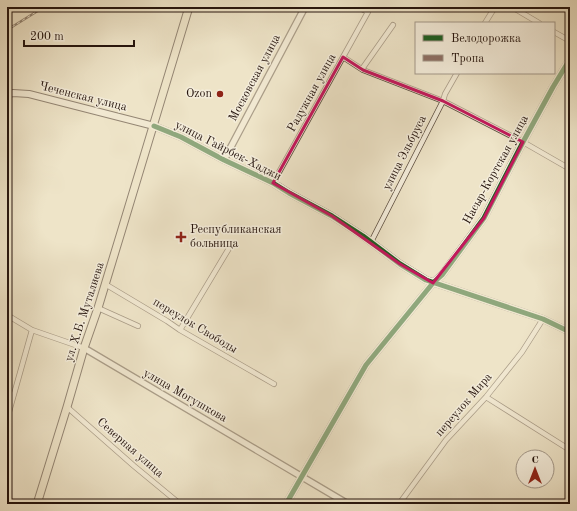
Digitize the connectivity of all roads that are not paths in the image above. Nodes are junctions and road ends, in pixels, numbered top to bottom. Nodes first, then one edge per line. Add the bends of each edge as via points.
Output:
1 (189, 7) edge
2 (306, 7) edge
3 (358, 7) edge
4 (495, 7) edge
5 (512, 7) edge
6 (486, 22) edge
7 (537, 22) edge
8 (393, 25) dead end
9 (555, 33) edge
10 (570, 41) edge
11 (343, 57) junction
12 (570, 59) edge
13 (362, 69) junction
14 (456, 74) edge
15 (7, 94) edge
16 (443, 100) junction
17 (154, 126) junction
18 (523, 142) junction
19 (224, 160) junction
20 (570, 169) edge
21 (273, 183) junction
22 (371, 242) junction
23 (231, 245) dead end
24 (433, 283) junction
25 (105, 284) junction
26 (98, 308) junction
27 (7, 315) edge
28 (543, 319) junction
29 (138, 326) dead end
30 (32, 330) junction
31 (180, 330) junction
32 (570, 332) edge
33 (84, 348) junction
34 (274, 384) dead end
35 (486, 397) junction
36 (7, 403) edge
37 (67, 407) junction
38 (10, 410) junction
39 (7, 418) edge
40 (570, 450) edge
41 (302, 476) junction
42 (37, 504) edge
43 (180, 504) edge
44 (286, 504) edge
45 (348, 504) edge
46 (399, 504) edge

1 - 17 main road, ул. Х.Б. Муталиева
2 - 19 street, Московская улица
3 - 11 street, Радужная улица via 368,12
4 - 6 street
5 - 7 street
8 - 13 street
9 - 10 street
11 - 13 street
11 - 21 street, Радужная улица
12 - 18 street, Насыр-Кортская улица
13 - 16 street
14 - 16 street, улица Эльбруса
15 - 17 main road, Чеченская улица via 29,94
16 - 18 street
16 - 22 street, улица Эльбруса
17 - 19 street, улица Гайрбек-Хаджи
17 - 25 main road, ул. Х.Б. Муталиева
18 - 20 street
18 - 24 street, Насыр-Кортская улица via 484,218 442,275
19 - 21 street, улица Гайрбек-Хаджи
21 - 22 street, улица Гайрбек-Хаджи via 288,194 332,216
22 - 24 street, улица Гайрбек-Хаджи via 400,264
23 - 31 street
24 - 28 street, улица Гайрбек-Хаджи
24 - 41 street, Насыр-Кортская улица via 366,365
25 - 26 main road, ул. Х.Б. Муталиева
25 - 31 street, переулок Свободы
26 - 29 street
26 - 33 main road, ул. Х.Б. Муталиева
27 - 30 street, улица Могушкова
28 - 32 street, улица Гайрбек-Хаджи
28 - 35 street, переулок Мира via 522,352
30 - 33 street, улица Могушкова
30 - 38 street
31 - 34 street, переулок Свободы
33 - 37 main road, ул. Х.Б. Муталиева
33 - 41 street, улица Могушкова
35 - 40 street
35 - 46 street, переулок Мира via 446,440
36 - 38 street
37 - 42 main road, ул. Х.Б. Муталиева
37 - 43 street, Северная улица
38 - 39 street
41 - 44 street, Насыр-Кортская улица
41 - 45 street, улица Могушкова

